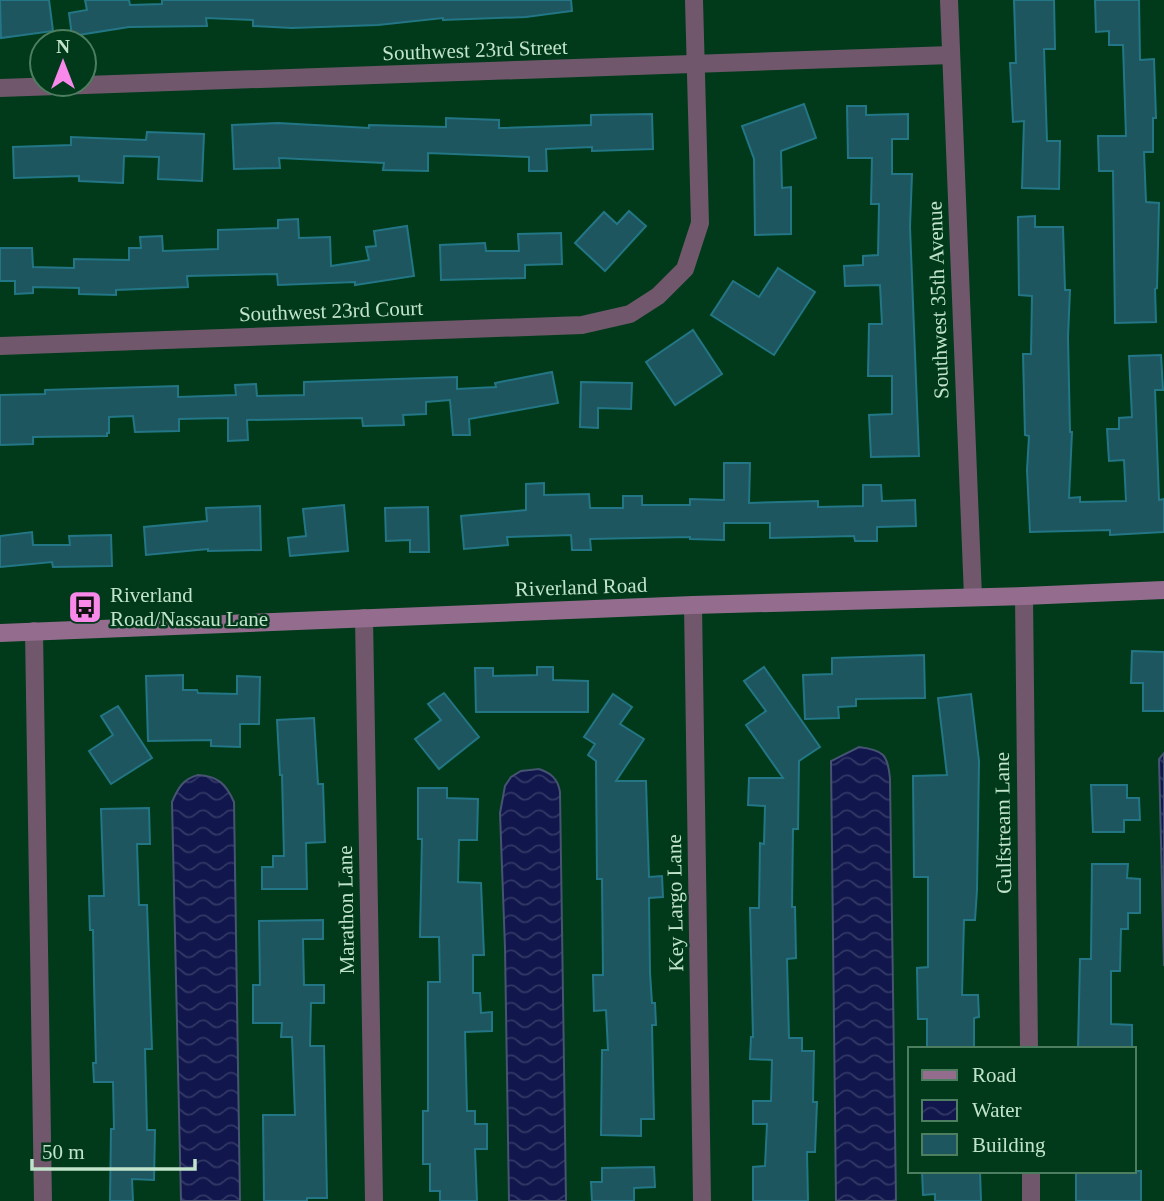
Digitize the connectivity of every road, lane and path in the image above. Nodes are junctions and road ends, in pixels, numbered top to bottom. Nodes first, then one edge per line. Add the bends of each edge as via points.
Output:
1 (694, 0) edge
2 (949, 0) edge
3 (951, 55) junction
4 (697, 65) junction
5 (0, 88) edge
6 (0, 346) edge
7 (1164, 590) edge
8 (1024, 596) junction
9 (973, 597) junction
10 (694, 605) junction
11 (364, 618) junction
12 (34, 631) junction
13 (0, 633) edge
14 (1029, 1047) edge
15 (1031, 1173) edge
16 (43, 1201) edge
17 (374, 1201) edge
18 (702, 1201) edge
19 (1031, 1201) edge

1 - 4 street, Southwest 23rd Court
2 - 3 street, Southwest 35th Avenue
3 - 4 street, Southwest 23rd Street
3 - 9 street, Southwest 35th Avenue
4 - 5 street, Southwest 23rd Street
4 - 6 street, Southwest 23rd Court via 700,223 685,269 658,296 630,314 582,325
7 - 8 street, Riverland Road
8 - 9 street, Riverland Road
8 - 14 street, Gulfstream Lane
9 - 10 street, Riverland Road
10 - 11 street, Riverland Road
10 - 18 street, Key Largo Lane
11 - 12 street, Riverland Road
11 - 17 street, Marathon Lane
12 - 13 street, Riverland Road
12 - 16 street
15 - 19 street

